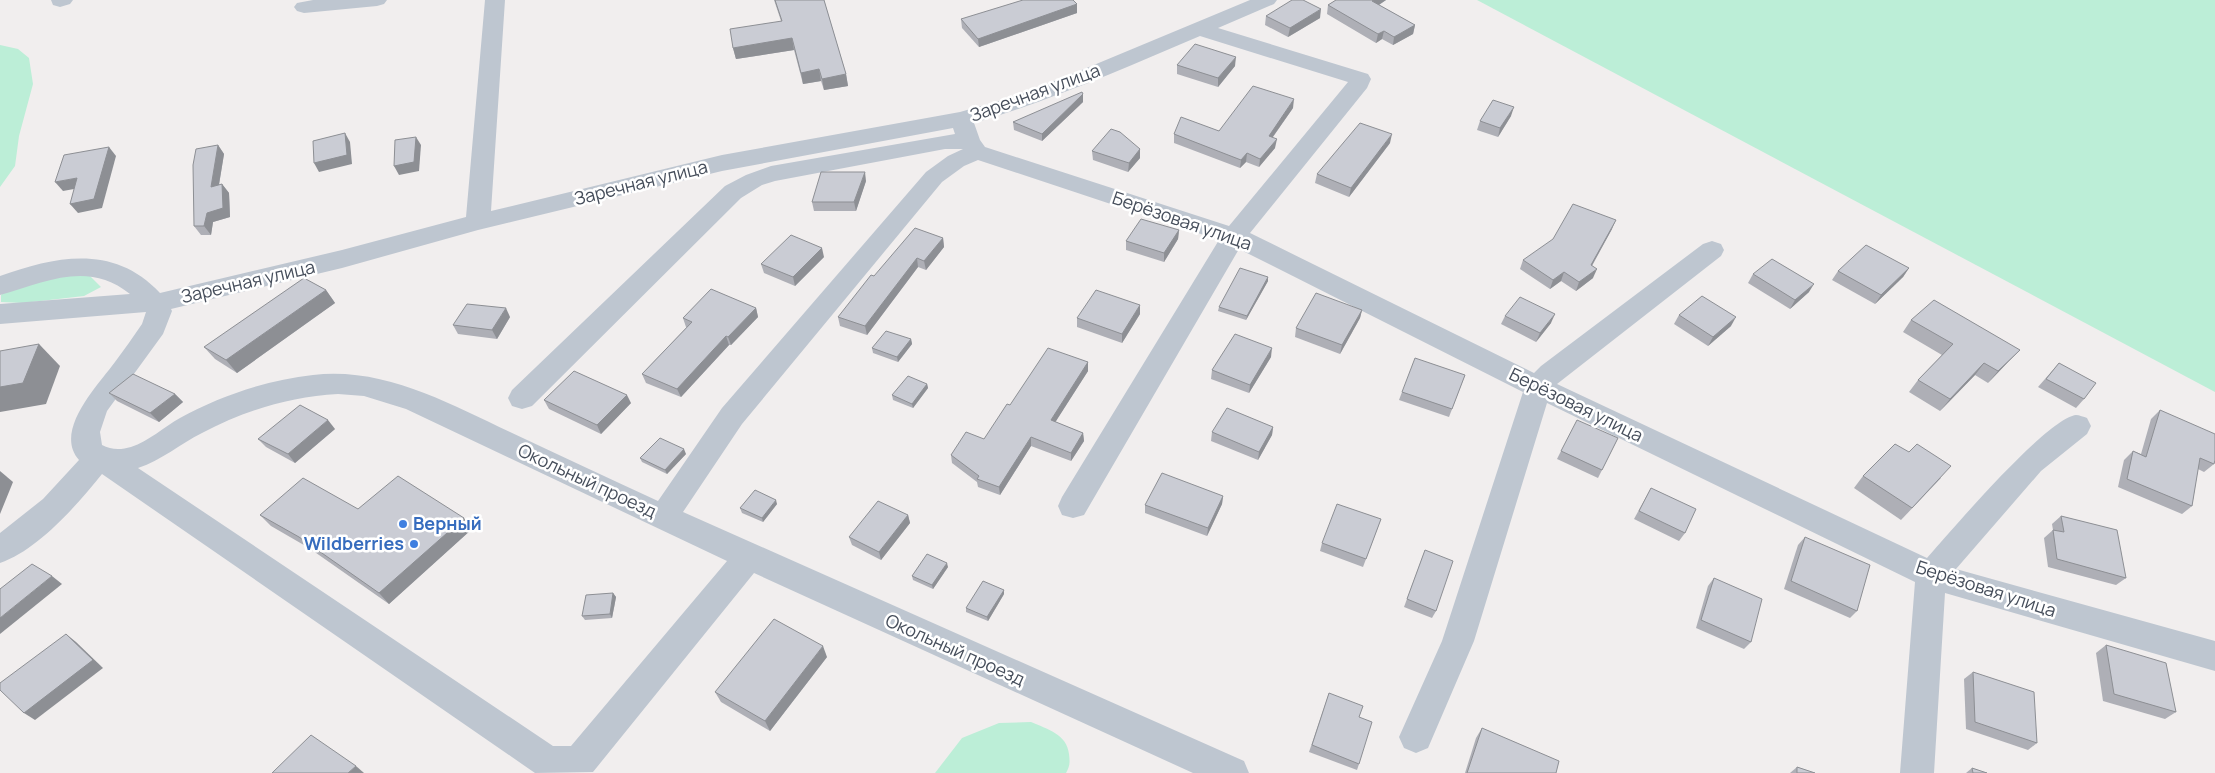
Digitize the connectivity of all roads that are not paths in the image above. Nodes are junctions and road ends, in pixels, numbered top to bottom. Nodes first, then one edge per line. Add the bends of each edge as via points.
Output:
1 (377, 0) edge
2 (495, 0) edge
3 (1260, 1) edge
4 (304, 7) dead end
5 (1199, 29) junction
6 (969, 137) junction
7 (478, 222) junction
8 (1234, 236) junction
9 (1712, 250) dead end
10 (0, 286) edge
11 (156, 303) junction
12 (0, 314) edge
13 (1538, 387) junction
14 (522, 398) dead end
15 (2077, 426) dead end
16 (102, 459) junction
17 (1073, 506) dead end
18 (663, 517) junction
19 (0, 550) edge
20 (749, 557) junction
21 (1931, 575) junction
22 (2215, 656) edge
23 (1416, 737) dead end
24 (585, 766) edge
25 (1232, 773) edge
26 (1917, 773) edge

1 - 4 street
2 - 7 street
3 - 5 street, Заречная улица
5 - 6 street, Заречная улица via 1017,103
5 - 8 street via 1360,79
6 - 7 street, Заречная улица via 722,163
6 - 8 street, Берёзовая улица
6 - 14 street via 771,174 733,192
6 - 18 street via 956,161 934,177 732,416
7 - 11 street, Заречная улица via 342,259
8 - 13 street, Берёзовая улица
8 - 17 street
9 - 13 street via 1551,373
10 - 11 street via 56,268 108,268 132,279
11 - 12 street, Заречная улица
11 - 16 street via 159,311 154,327 95,407 86,432 88,451
13 - 21 street, Берёзовая улица
13 - 23 street via 1458,641
15 - 21 street via 2031,463
16 - 18 street, Окольный проезд via 130,459 149,452 226,408 264,395 311,386 349,384 386,390 439,411
16 - 19 street via 48,514
16 - 24 street via 548,762
18 - 20 street, Окольный проезд
20 - 24 street
20 - 25 street, Окольный проезд
21 - 22 street, Берёзовая улица
21 - 26 street

